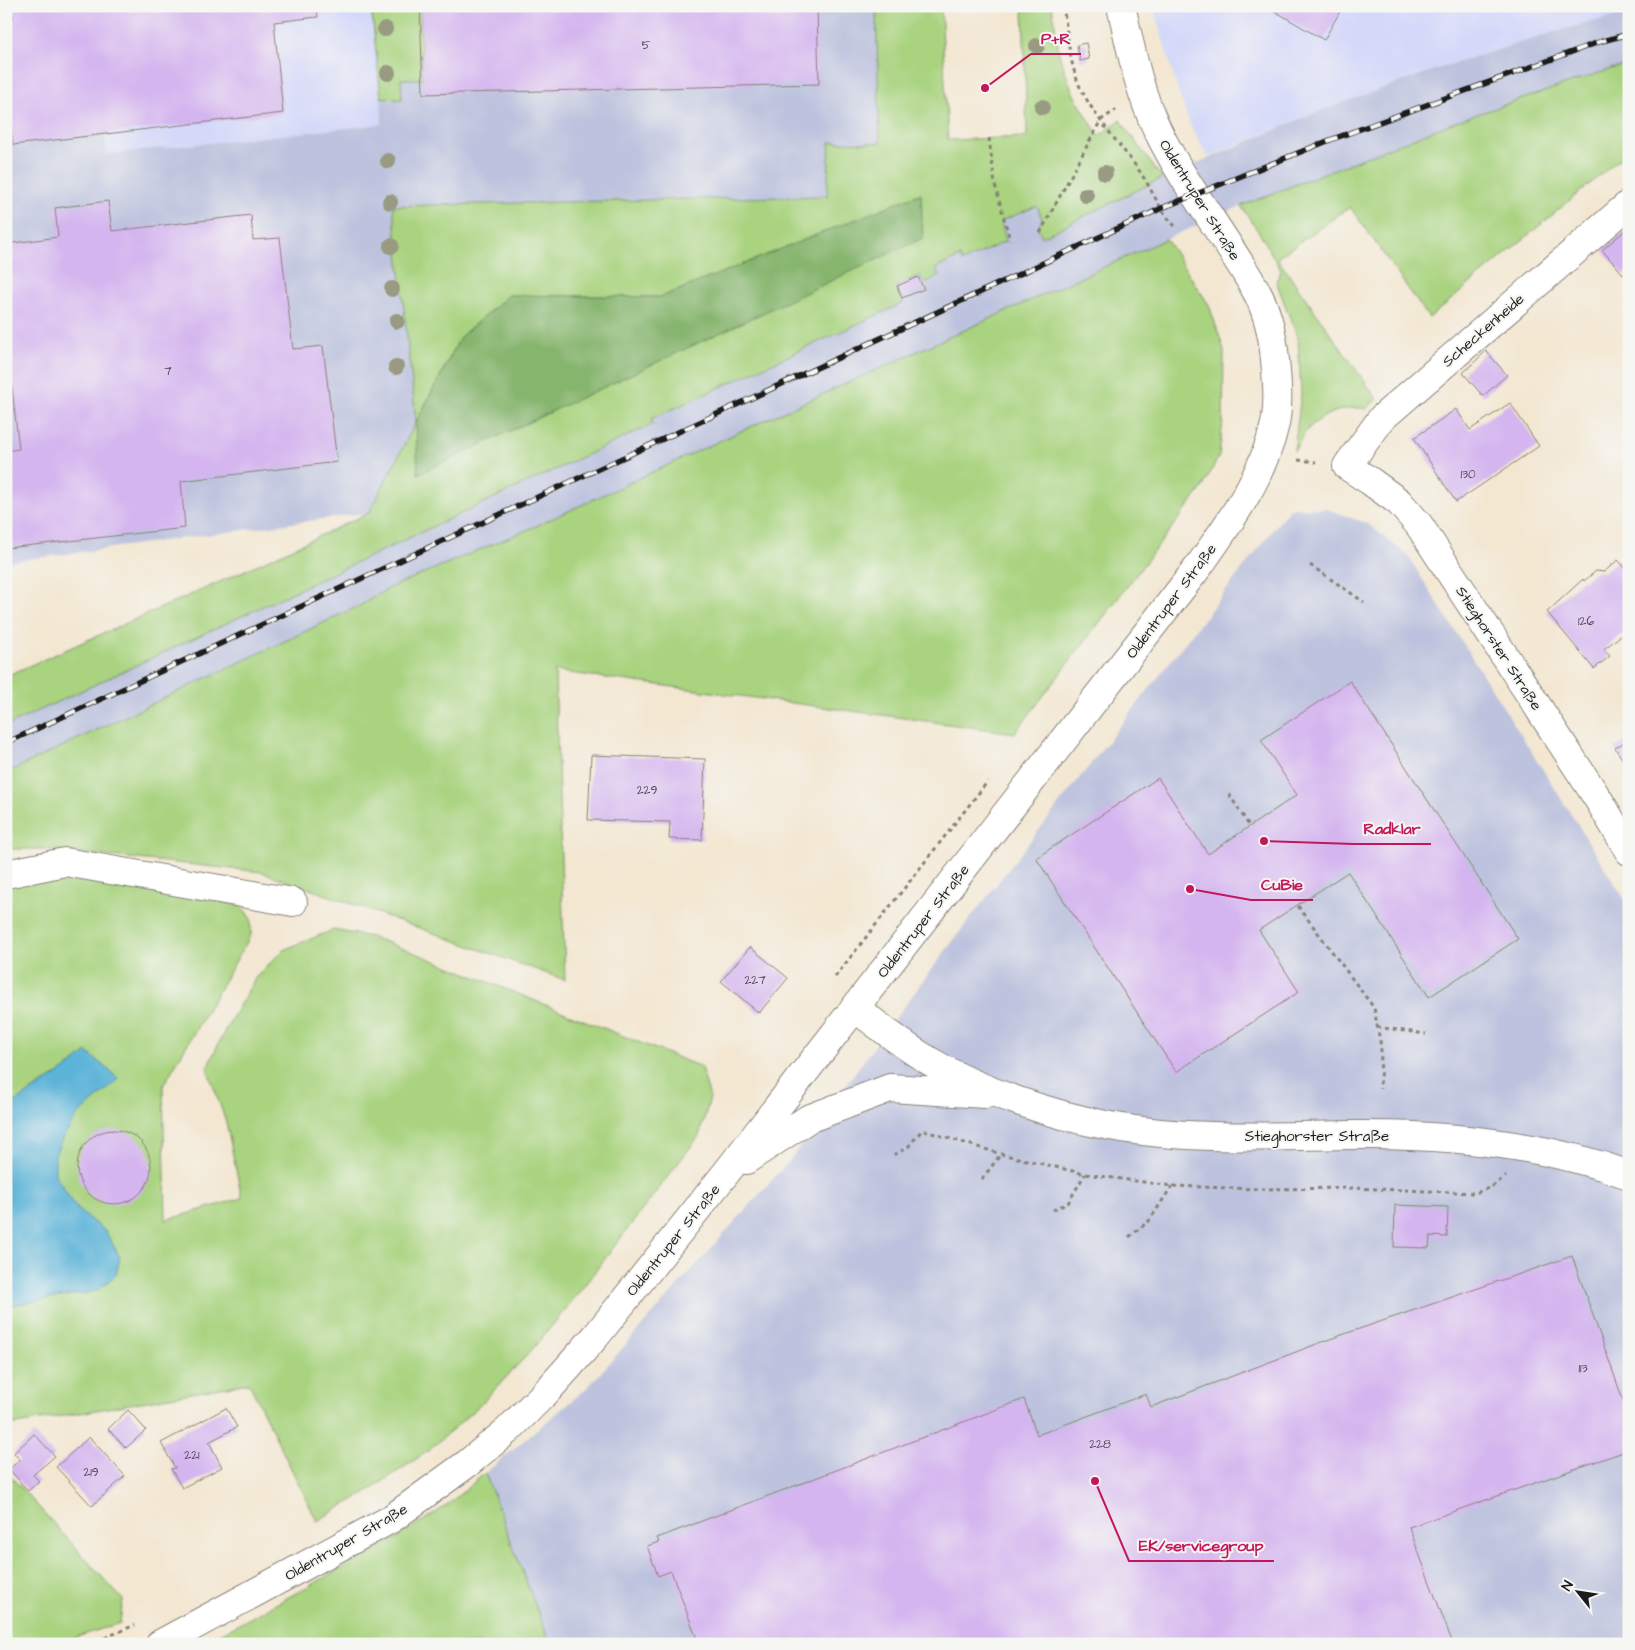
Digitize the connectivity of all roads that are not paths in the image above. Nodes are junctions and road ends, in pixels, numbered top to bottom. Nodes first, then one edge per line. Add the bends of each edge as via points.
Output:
1 (1122, 6) edge
2 (1629, 204) edge
3 (1347, 466) joint
4 (1629, 851) edge
5 (6, 874) edge
6 (293, 902) dead end
7 (855, 1008) junction
8 (1006, 1096) junction
9 (726, 1173) junction
10 (1629, 1175) edge
11 (160, 1644) edge

1 - 7 street, Oldentruper Straße via 1142,92 1157,130 1256,289 1266,314 1278,386 1275,423 1261,468 1225,530
2 - 3 street, Scheckenheide via 1382,418
3 - 4 street, Stieghorster Straße via 1399,502 1419,525
5 - 6 street via 65,862
7 - 8 street, Stieghorster Straße via 928,1061
7 - 9 street, Oldentruper Straße
8 - 9 street, Stieghorster Straße via 890,1088 808,1119
8 - 10 street, Stieghorster Straße via 1062,1116 1112,1127 1197,1135 1411,1136 1476,1140 1558,1153
9 - 11 street, Oldentruper Straße via 596,1336 549,1390 508,1430 392,1519

